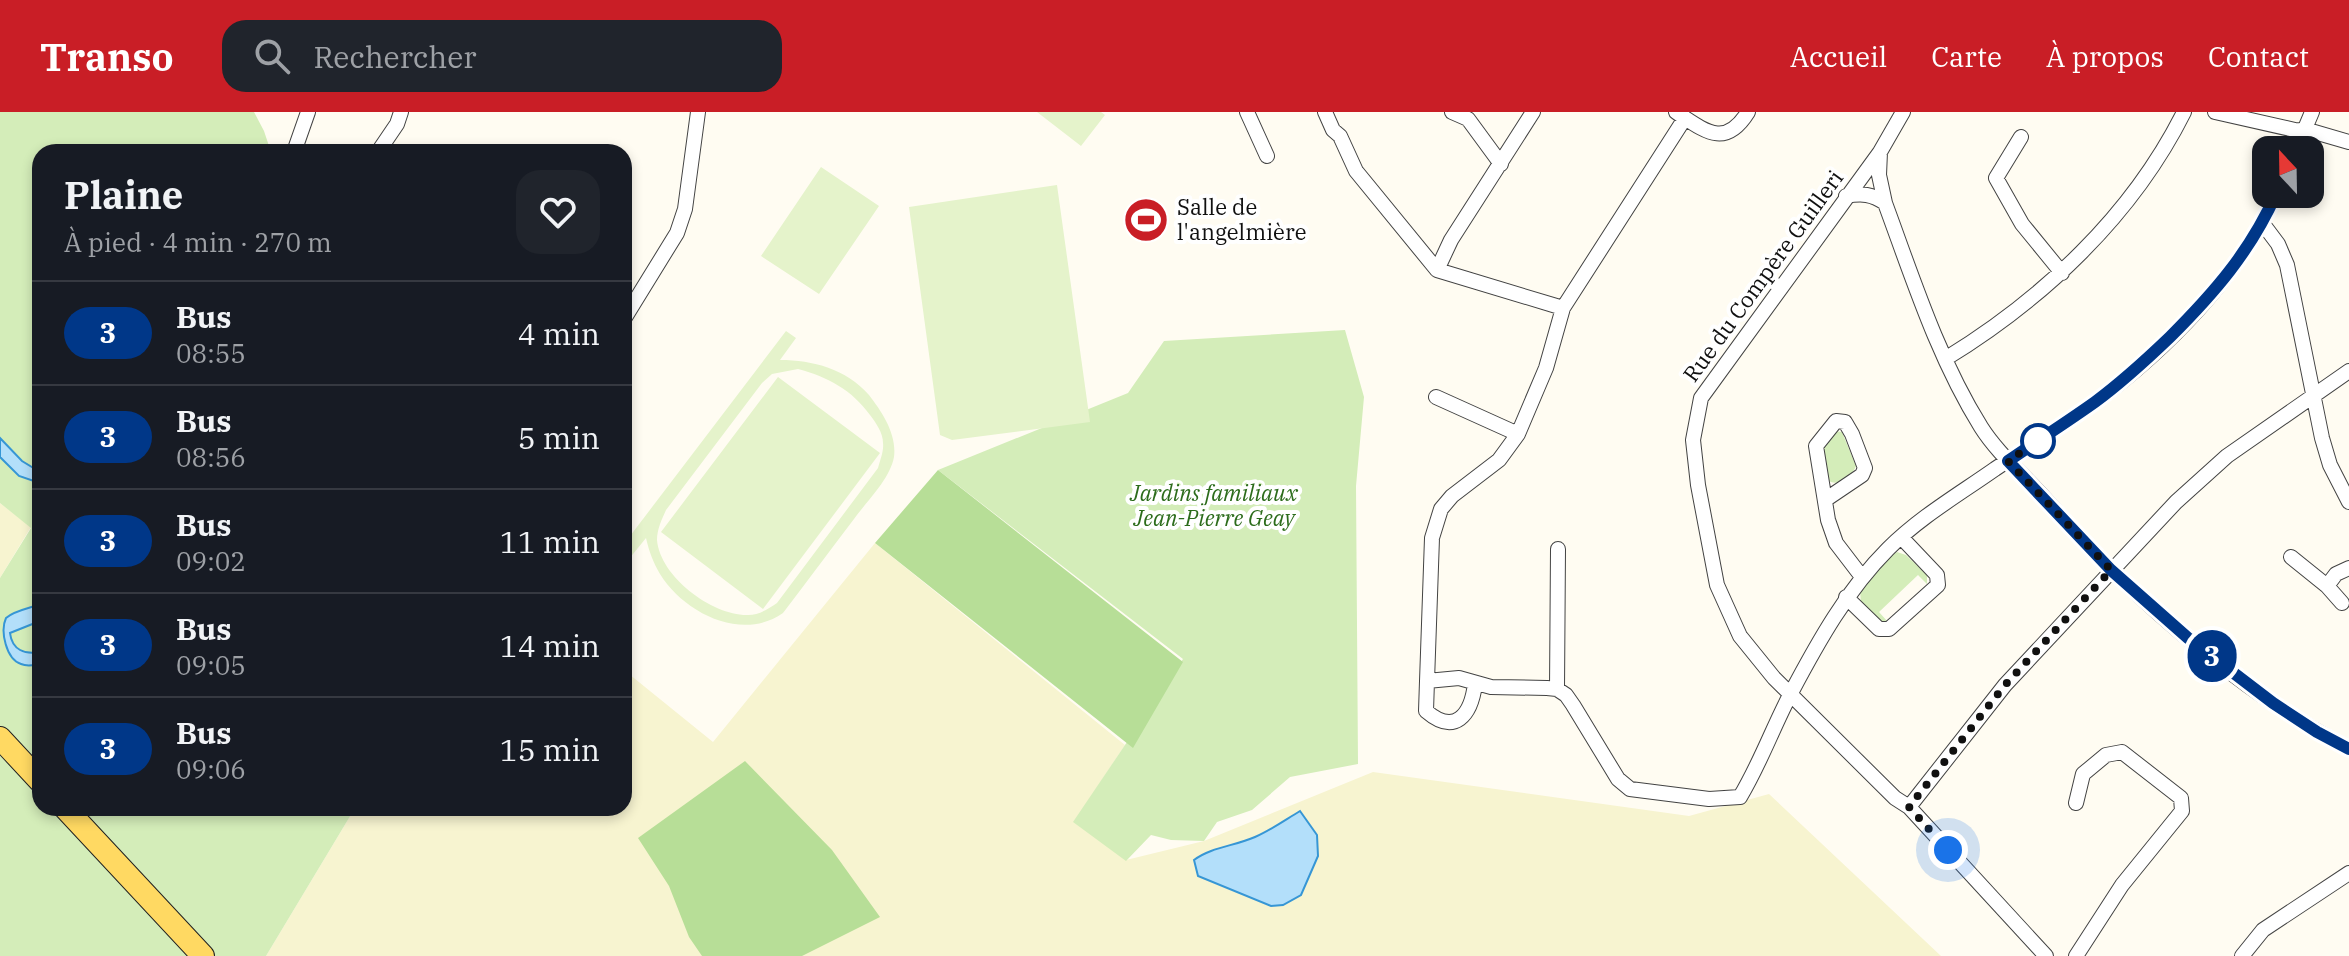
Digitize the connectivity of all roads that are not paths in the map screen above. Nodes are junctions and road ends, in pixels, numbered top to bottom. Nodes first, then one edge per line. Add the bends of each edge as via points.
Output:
1 (308, 112) edge
2 (401, 112) edge
3 (698, 112) edge
4 (1247, 112) edge
5 (1325, 112) edge
6 (1452, 112) edge
7 (1533, 112) edge
8 (1748, 112) edge
9 (1903, 112) edge
10 (2184, 112) edge
11 (2215, 112) edge
12 (2312, 112) edge
13 (1680, 115) edge
14 (2305, 130) junction
15 (2302, 136) edge
16 (2021, 137) dead end
17 (2349, 142) edge
18 (297, 144) edge
19 (383, 144) edge
20 (1880, 152) junction
21 (1267, 156) dead end
22 (1501, 164) junction
23 (1846, 196) junction
24 (1885, 203) junction
25 (2270, 208) edge
26 (2263, 224) junction
27 (1437, 270) junction
28 (2062, 273) junction
29 (632, 306) edge
30 (1563, 308) junction
31 (1945, 359) junction
32 (2349, 371) edge
33 (1436, 397) dead end
34 (2314, 397) junction
35 (1518, 434) junction
36 (2008, 461) junction
37 (1825, 500) junction
38 (2349, 502) edge
39 (1901, 537) junction
40 (1558, 549) dead end
41 (2291, 557) dead end
42 (2349, 568) edge
43 (2111, 570) junction
44 (1862, 577) junction
45 (2327, 586) junction
46 (1846, 597) junction
47 (2342, 603) dead end
48 (1427, 681) junction
49 (1475, 684) junction
50 (1557, 689) junction
51 (1791, 693) junction
52 (5, 744) edge
53 (2349, 749) edge
54 (32, 773) edge
55 (2076, 803) dead end
56 (1909, 807) junction
57 (72, 816) edge
58 (2349, 873) edge
59 (203, 956) edge
60 (2046, 956) edge
61 (2076, 956) edge
62 (2242, 956) edge

1 - 18 street
2 - 19 street
3 - 29 street via 677,233
4 - 21 street
5 - 27 street via 1356,171
6 - 22 street via 1468,119
7 - 22 street
8 - 13 street via 1727,134 1710,133
9 - 20 street, Rue du Compère Guilleri
10 - 28 street via 2148,173
11 - 14 street
12 - 14 street
13 - 30 street
14 - 15 street
14 - 17 street
16 - 28 street via 1996,178 2022,224
20 - 23 street, Rue du Compère Guilleri
20 - 24 street
22 - 27 street
23 - 24 street via 1873,195
23 - 51 street, Rue du Compère Guilleri via 1701,398 1693,440 1717,585 1740,636
24 - 31 street
25 - 26 street
26 - 34 street via 2287,265
26 - 36 street via 2209,298 2140,366
27 - 30 street
28 - 31 street
30 - 35 street via 1546,368
31 - 36 street via 1982,429
32 - 34 street
33 - 35 street
34 - 38 street via 2330,465
34 - 43 street via 2227,456
35 - 48 street via 1499,460 1441,509 1432,538
36 - 39 street
36 - 43 street
37 - 37 street via 1816,446 1836,421 1845,422 1865,468
37 - 44 street via 1836,543
39 - 44 street
39 - 46 street via 1937,575 1938,585 1889,629 1879,629
40 - 50 street
41 - 45 street
42 - 45 street
43 - 53 street via 2273,703
43 - 56 street via 2005,685
44 - 46 street
45 - 47 street
46 - 51 street
48 - 49 street via 1459,678
48 - 49 street via 1426,711 1450,723 1467,711
49 - 50 street
50 - 51 street via 1630,789 1709,799 1740,797
51 - 56 street, Rue du Compère Guilleri
52 - 54 main road
55 - 61 street via 2083,774 2106,755 2122,752 2181,798 2182,811 2122,885
56 - 60 street, Rue du Compère Guilleri
57 - 59 main road
58 - 62 street via 2263,930

